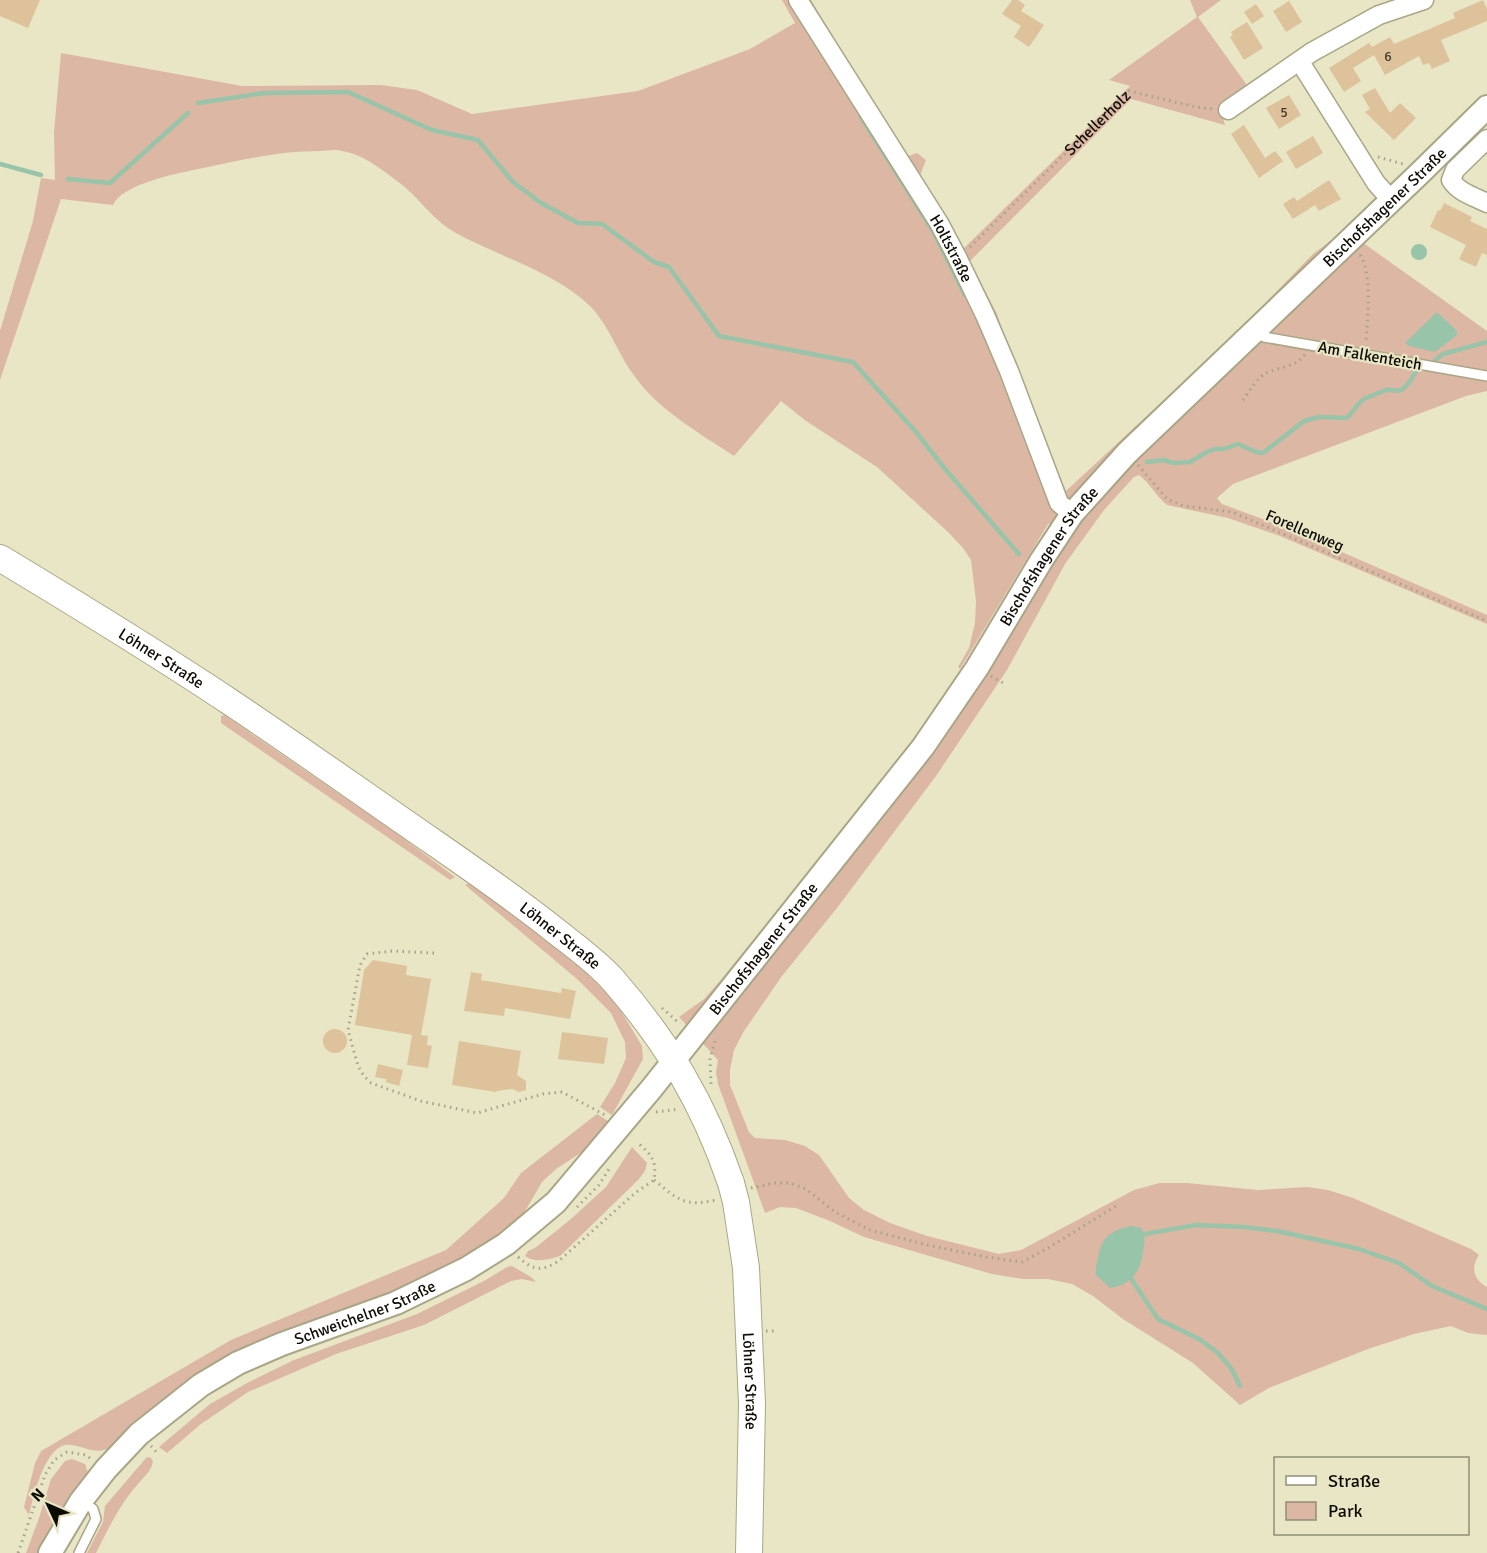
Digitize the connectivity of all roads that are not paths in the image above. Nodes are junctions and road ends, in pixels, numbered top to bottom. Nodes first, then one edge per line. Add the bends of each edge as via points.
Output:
1 (798, 0) edge
2 (1424, 0) edge
3 (1300, 62) junction
4 (1487, 107) edge
5 (1228, 110) road end
6 (1487, 139) edge
7 (1392, 201) junction
8 (1487, 203) edge
9 (1254, 331) junction
10 (1487, 376) edge
11 (1072, 514) junction
12 (0, 558) edge
13 (674, 1060) junction
14 (81, 1501) junction
15 (50, 1553) edge
16 (79, 1553) edge
17 (749, 1553) edge

1 - 11 street, Holtstraße via 939,223 985,315 1059,504
2 - 3 street via 1379,15
3 - 5 street
3 - 7 street via 1376,183
4 - 7 street, Bischofshagener Straße
6 - 8 street via 1455,170 1451,180 1462,191
7 - 9 street, Bischofshagener Straße
9 - 10 lane, Am Falkenteich via 1264,337
9 - 11 street, Bischofshagener Straße via 1126,453
11 - 13 street, Bischofshagener Straße via 977,668 922,747
12 - 13 main road, Löhner Straße via 230,702 532,912 611,978
13 - 14 street, Schweichelner Straße via 571,1186 506,1244 466,1269 396,1303 282,1344 201,1385 139,1434
13 - 17 main road, Löhner Straße via 697,1099 735,1193 746,1268 752,1404
14 - 15 street, Schweichelner Straße
14 - 16 lane via 93,1509 96,1519

